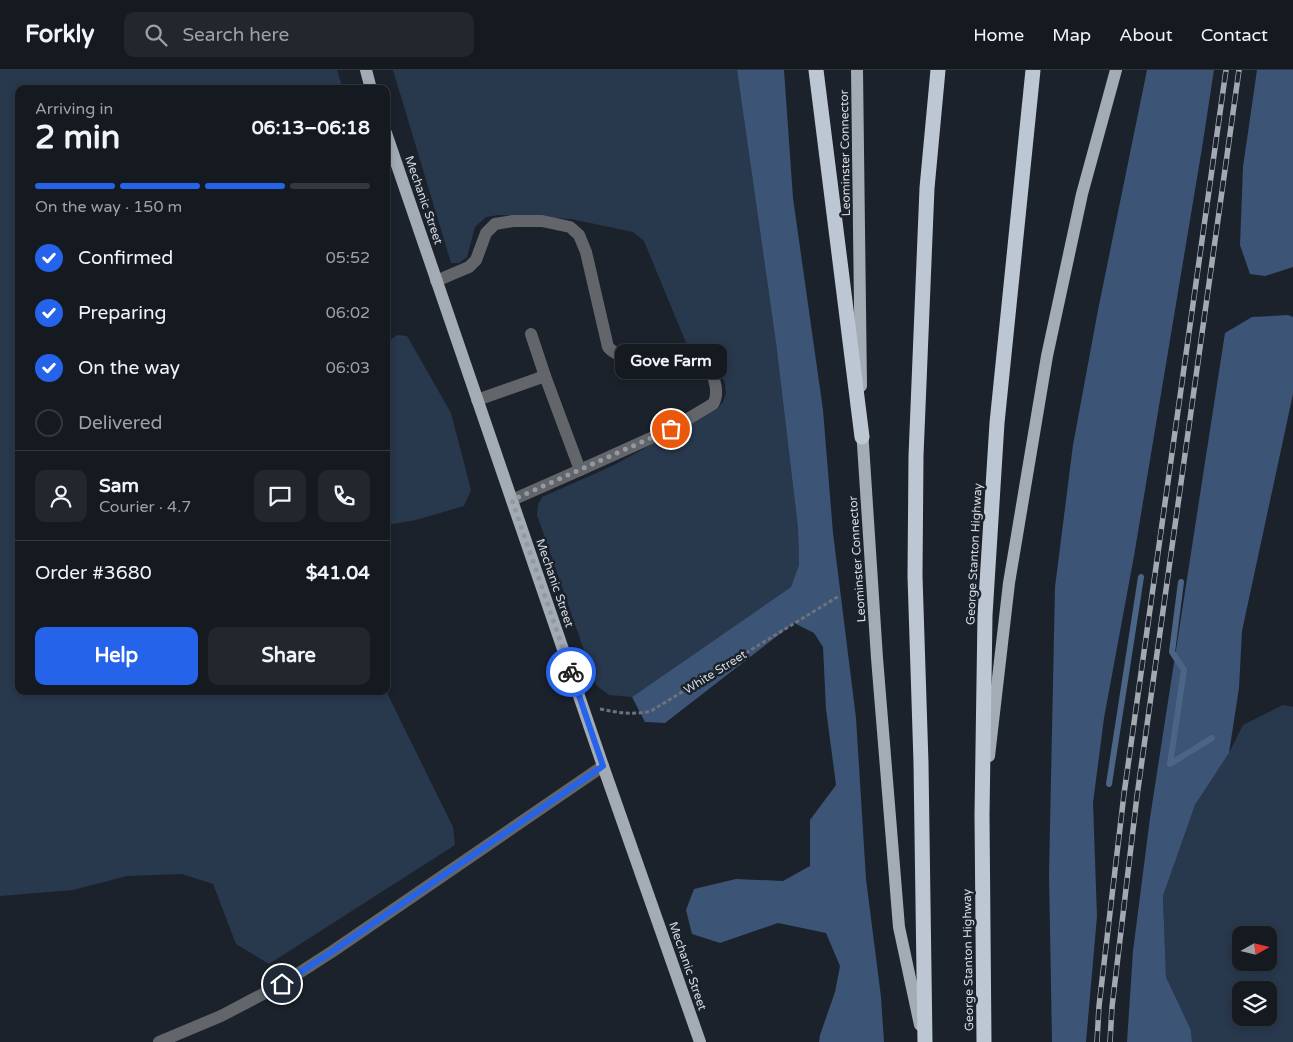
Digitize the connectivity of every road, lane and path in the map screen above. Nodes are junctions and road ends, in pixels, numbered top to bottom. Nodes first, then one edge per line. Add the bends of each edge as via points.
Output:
1 (366, 70) edge
2 (816, 70) edge
3 (857, 70) edge
4 (938, 70) edge
5 (1033, 70) edge
6 (1116, 70) edge
7 (370, 85) edge
8 (390, 145) edge
9 (436, 281) junction
10 (531, 334) dead end
11 (545, 376) junction
12 (477, 400) junction
13 (862, 437) junction
14 (580, 470) junction
15 (512, 500) junction
16 (839, 596) dead end
17 (582, 705) junction
18 (603, 766) junction
19 (982, 815) junction
20 (159, 1042) edge
21 (700, 1042) edge
22 (925, 1042) edge
23 (984, 1042) edge

1 - 7 main road
2 - 13 highway
3 - 13 main road, Leominster Connector
4 - 22 highway via 927,188 916,456 915,576
5 - 19 highway, George Stanton Highway via 997,422 985,615
6 - 19 main road via 1082,194 1048,356 1009,583
8 - 9 main road, Mechanic Street
9 - 12 main road, Mechanic Street
9 - 14 street via 469,267 476,260 486,233 495,224 542,220 560,224 570,227 578,235 586,252 608,347 612,351 644,360 704,360 717,393 713,404 671,429
10 - 11 street
11 - 12 street
11 - 14 street
12 - 15 main road, Mechanic Street
13 - 22 main road, Leominster Connector via 899,928
14 - 15 street
15 - 17 main road, Mechanic Street
16 - 17 path, White Street via 651,711 622,714
17 - 18 main road, Mechanic Street
18 - 20 street via 282,984 221,1016
18 - 21 main road, Mechanic Street
19 - 23 highway, George Stanton Highway

